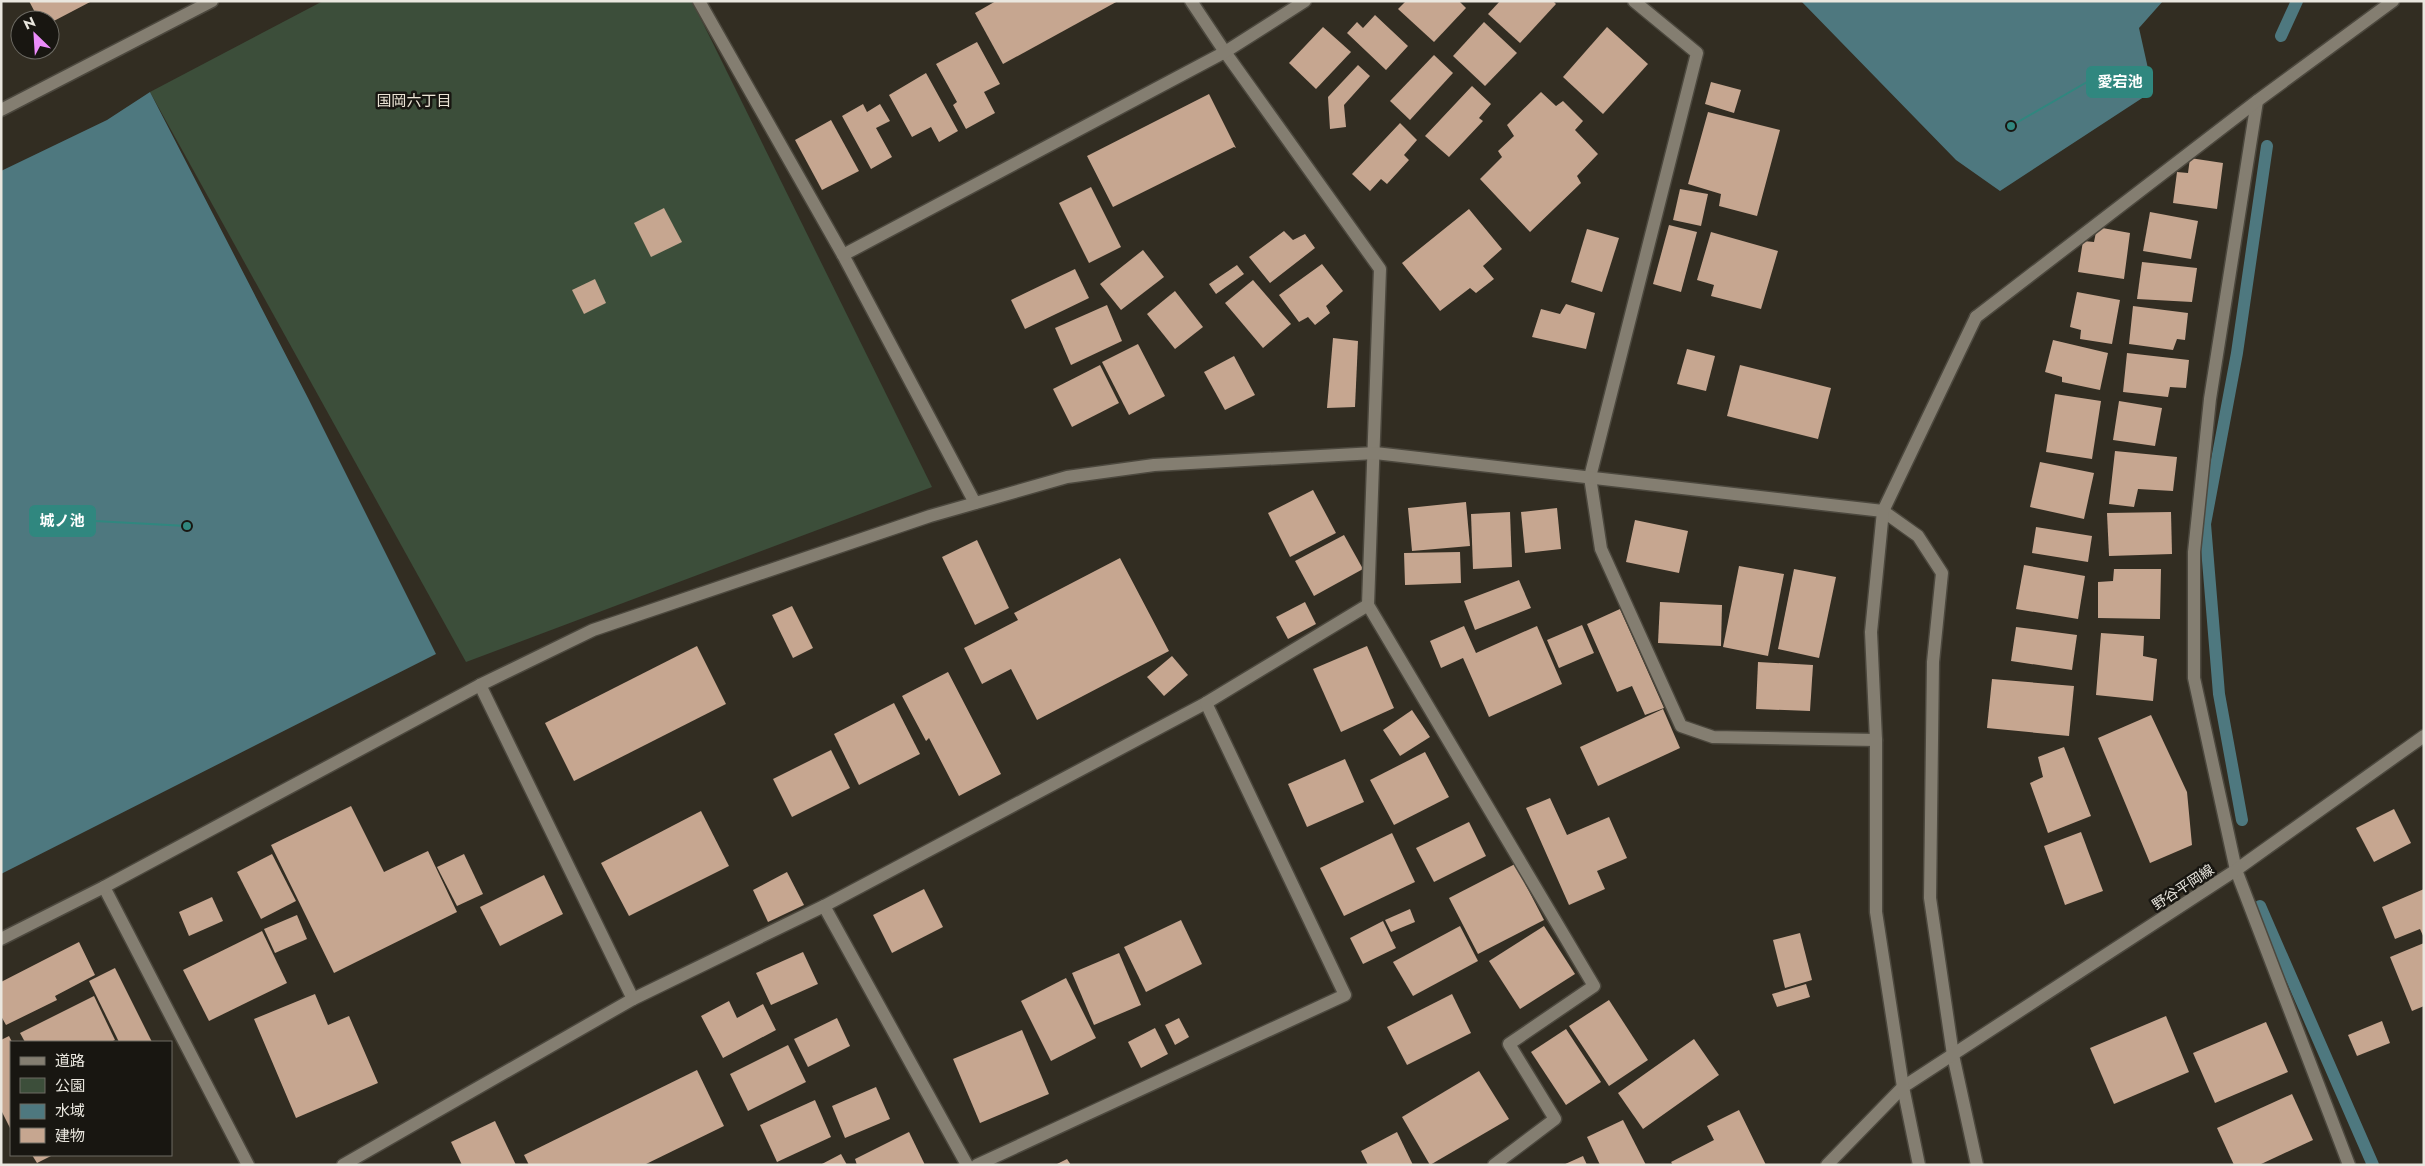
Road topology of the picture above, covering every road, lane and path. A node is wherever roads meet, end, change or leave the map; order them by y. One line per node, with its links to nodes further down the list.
1 (212, 1): 9 (street)
2 (699, 1): 10 (street)
3 (1191, 1): 7 (street)
4 (1305, 1): 7 (street)
5 (1634, 1): 12 (street)
6 (2393, 1): 8 (street)
7 (1225, 52): 10 (street); 11 (street)
8 (2257, 101): 14 (street); 20 (street)
9 (1, 110)
10 (843, 255): 13 (street)
11 (1375, 453): 12 (street); 13 (street); 15 (street)
12 (1590, 477): 14 (street); 19 (street)
13 (975, 503): 16 (street)
14 (1883, 511): 19 (street); 25 (street)
15 (1368, 605): 17 (street); 31 (street)
16 (480, 685): 21 (street); 24 (street)
17 (1206, 703): 22 (street); 30 (street)
18 (2424, 736): 20 (street, 野谷平岡線)
19 (1876, 740): 26 (street)
20 (2236, 870): 25 (street, 野谷平岡線); 35 (street)
21 (104, 887): 23 (street); 27 (street)
22 (824, 906): 24 (street); 29 (street)
23 (1, 939)
24 (633, 999): 28 (street)
25 (1953, 1055): 26 (street, 野谷平岡線); 34 (street)
26 (1903, 1087): 32 (street, 野谷平岡線); 33 (street)
27 (248, 1165)
28 (343, 1165)
29 (967, 1165)
30 (977, 1165)
31 (1494, 1165)
32 (1827, 1165)
33 (1920, 1165)
34 (1977, 1165)
35 (2349, 1165)

